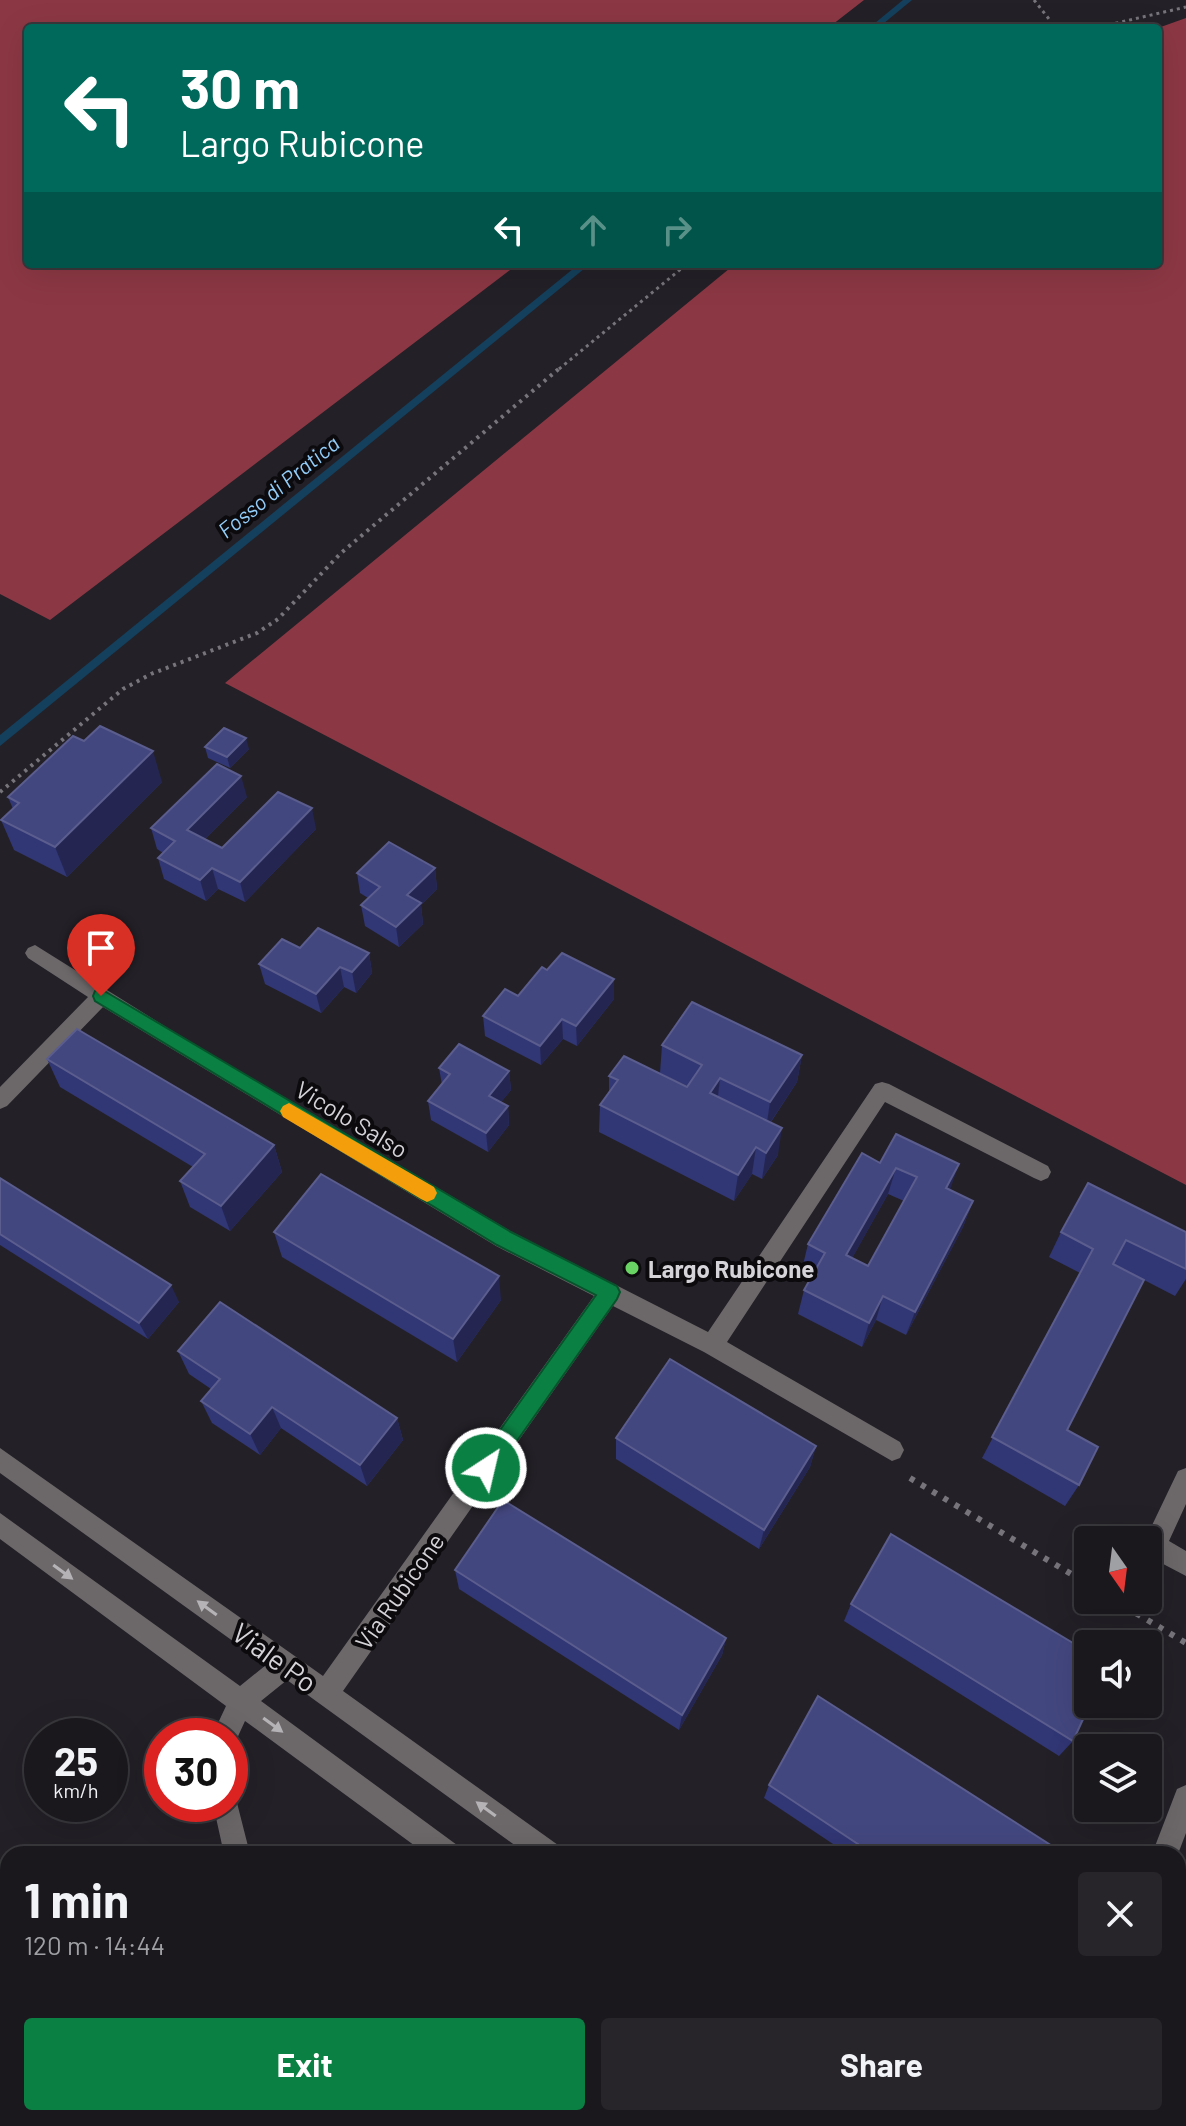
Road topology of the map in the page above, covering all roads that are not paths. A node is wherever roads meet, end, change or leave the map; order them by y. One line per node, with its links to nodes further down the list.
1 (35, 953): 2 (street, Vicolo Salso)
2 (101, 996): 3 (street); 5 (street, Vicolo Salso)
3 (0, 1100)
4 (1041, 1172): 6 (street)
5 (610, 1292): 6 (street); 13 (street, Via Rubicone)
6 (712, 1345): 7 (street)
7 (892, 1450)
8 (0, 1459): 12 (street, Viale Po, one-way to 8)
9 (1186, 1479): 11 (street)
10 (0, 1525): 14 (street, one-way to 14)
11 (1186, 1564)
12 (286, 1665): 13 (street, Viale Po); 14 (street)
13 (326, 1693): 20 (street, Viale Po, one-way to 13)
14 (241, 1702): 15 (street); 19 (street, one-way to 19)
15 (233, 1718)
16 (1186, 1798): 21 (street)
17 (230, 1822): 18 (street)
18 (235, 1846)
19 (437, 1846)
20 (538, 1846)
21 (1168, 1846)

